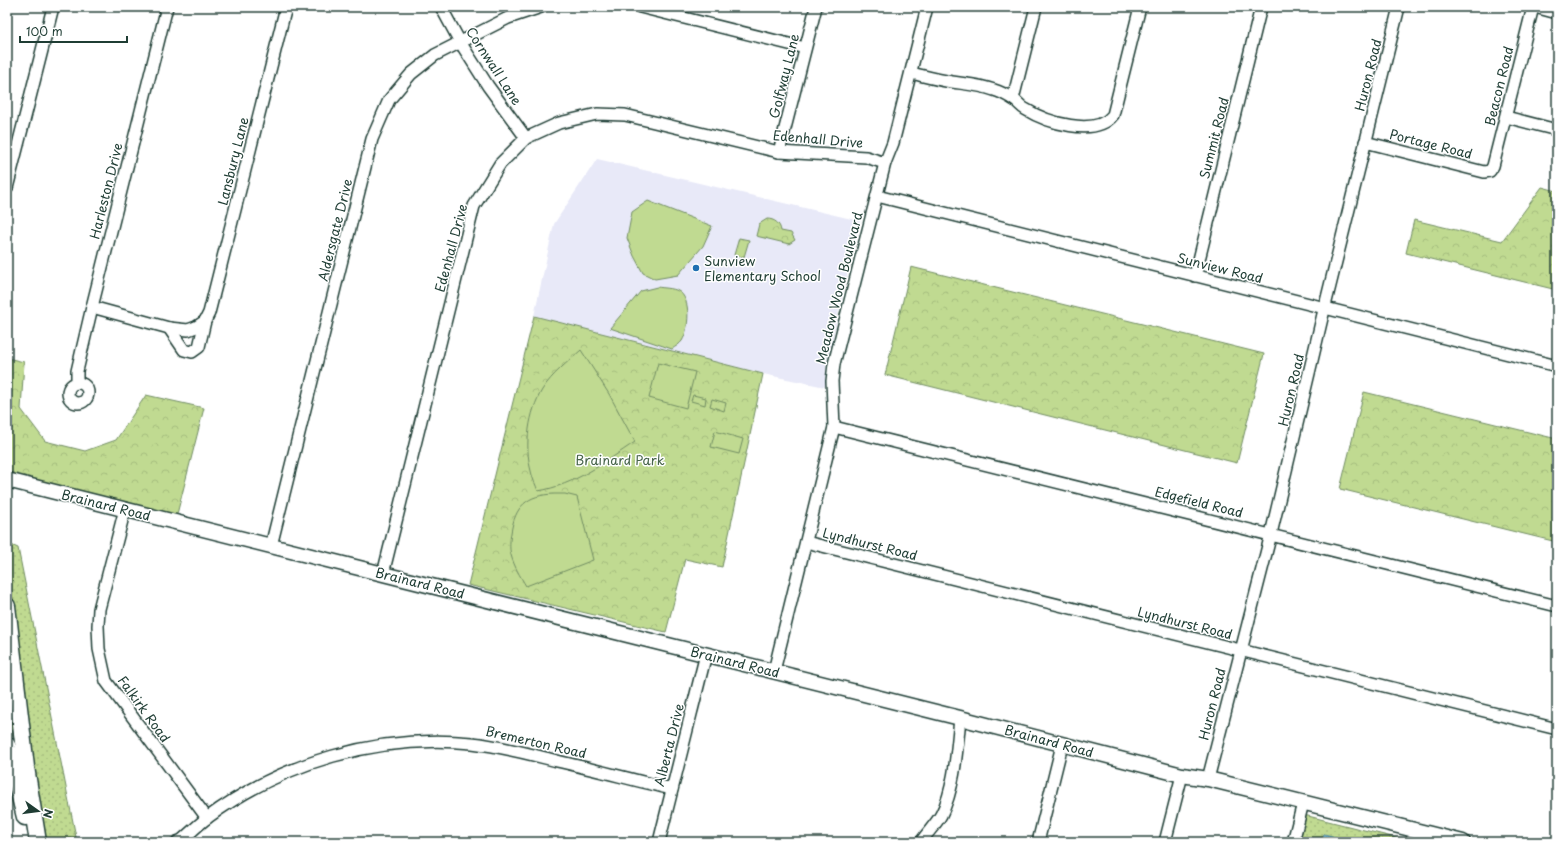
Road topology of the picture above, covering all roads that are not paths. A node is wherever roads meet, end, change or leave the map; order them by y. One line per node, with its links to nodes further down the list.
1 (53, 7): 26 (street)
2 (167, 7): 29 (street, Harleston Drive)
3 (286, 7): 31 (street, Lansbury Lane)
4 (442, 7): 15 (street, Cornwall Lane)
5 (541, 7): 15 (street, Aldersgate Drive)
6 (640, 7): 16 (street)
7 (816, 7): 16 (street, Golfway Lane)
8 (927, 7): 17 (street, Meadow Wood Boulevard)
9 (1036, 7): 18 (street)
10 (1140, 7): 18 (street)
11 (1261, 7): 28 (street, Summit Road)
12 (1399, 7): 22 (street, Huron Road)
13 (1534, 7): 14 (street); 19 (street, Beacon Road)
14 (1557, 13)
15 (460, 42): 21 (street, Cornwall Lane); 40 (street, Aldersgate Drive)
16 (805, 48): 23 (street, Golfway Lane)
17 (911, 73): 18 (street); 24 (street, Meadow Wood Boulevard)
18 (1013, 99)
19 (1506, 117): 20 (street); 25 (street, Beacon Road)
20 (1557, 130)
21 (526, 138): 23 (street, Edenhall Drive); 41 (street, Edenhall Drive)
22 (1365, 142): 25 (street, Portage Road); 30 (street, Huron Road)
23 (779, 152): 24 (street, Edenhall Drive)
24 (885, 163): 27 (street, Meadow Wood Boulevard)
25 (1490, 171)
26 (7, 188)
27 (877, 196): 28 (street, Sunview Road); 35 (street, Meadow Wood Boulevard)
28 (1195, 276): 30 (street, Sunview Road)
29 (92, 307): 32 (street); 34 (street, Harleston Drive)
30 (1325, 308): 33 (street, Sunview Road); 38 (street, Huron Road)
31 (201, 327): 32 (street); 32 (street, Lansbury Lane)
32 (169, 328)
33 (1557, 366)
34 (76, 383)
35 (834, 427): 38 (street, Edgefield Road); 39 (street, Meadow Wood Boulevard)
36 (7, 480): 37 (main road, Brainard Road)
37 (125, 509): 40 (main road, Brainard Road); 55 (street, Falkirk Road)
38 (1271, 534): 43 (street, Edgefield Road); 44 (street, Huron Road)
39 (806, 542): 44 (street, Lyndhurst Road); 46 (street, Meadow Wood Boulevard)
40 (270, 546): 41 (main road, Brainard Road)
41 (383, 574): 45 (main road, Brainard Road)
42 (7, 606): 57 (highway)
43 (1557, 606)
44 (1240, 651): 48 (street, Lyndhurst Road); 52 (street, Huron Road)
45 (706, 654): 46 (main road, Brainard Road); 53 (street, Alberta Drive)
46 (774, 671): 47 (main road, Brainard Road)
47 (960, 718): 49 (main road, Brainard Road); 60 (street)
48 (1557, 730)
49 (1062, 745): 51 (main road, Brainard Road); 61 (street)
50 (7, 746): 56 (highway)
51 (1182, 775): 52 (main road, Brainard Road); 62 (street)
52 (1208, 779): 54 (main road, Brainard Road)
53 (672, 789): 55 (street, Bremerton Road); 59 (street, Alberta Drive)
54 (1303, 803): 63 (street); 64 (main road, Brainard Road)
55 (207, 818): 58 (street, Bremerton Road)
56 (31, 842)
57 (38, 842)
58 (177, 842)
59 (659, 842)
60 (921, 842)
61 (1038, 842)
62 (1165, 842)
63 (1293, 842)
64 (1463, 842)

